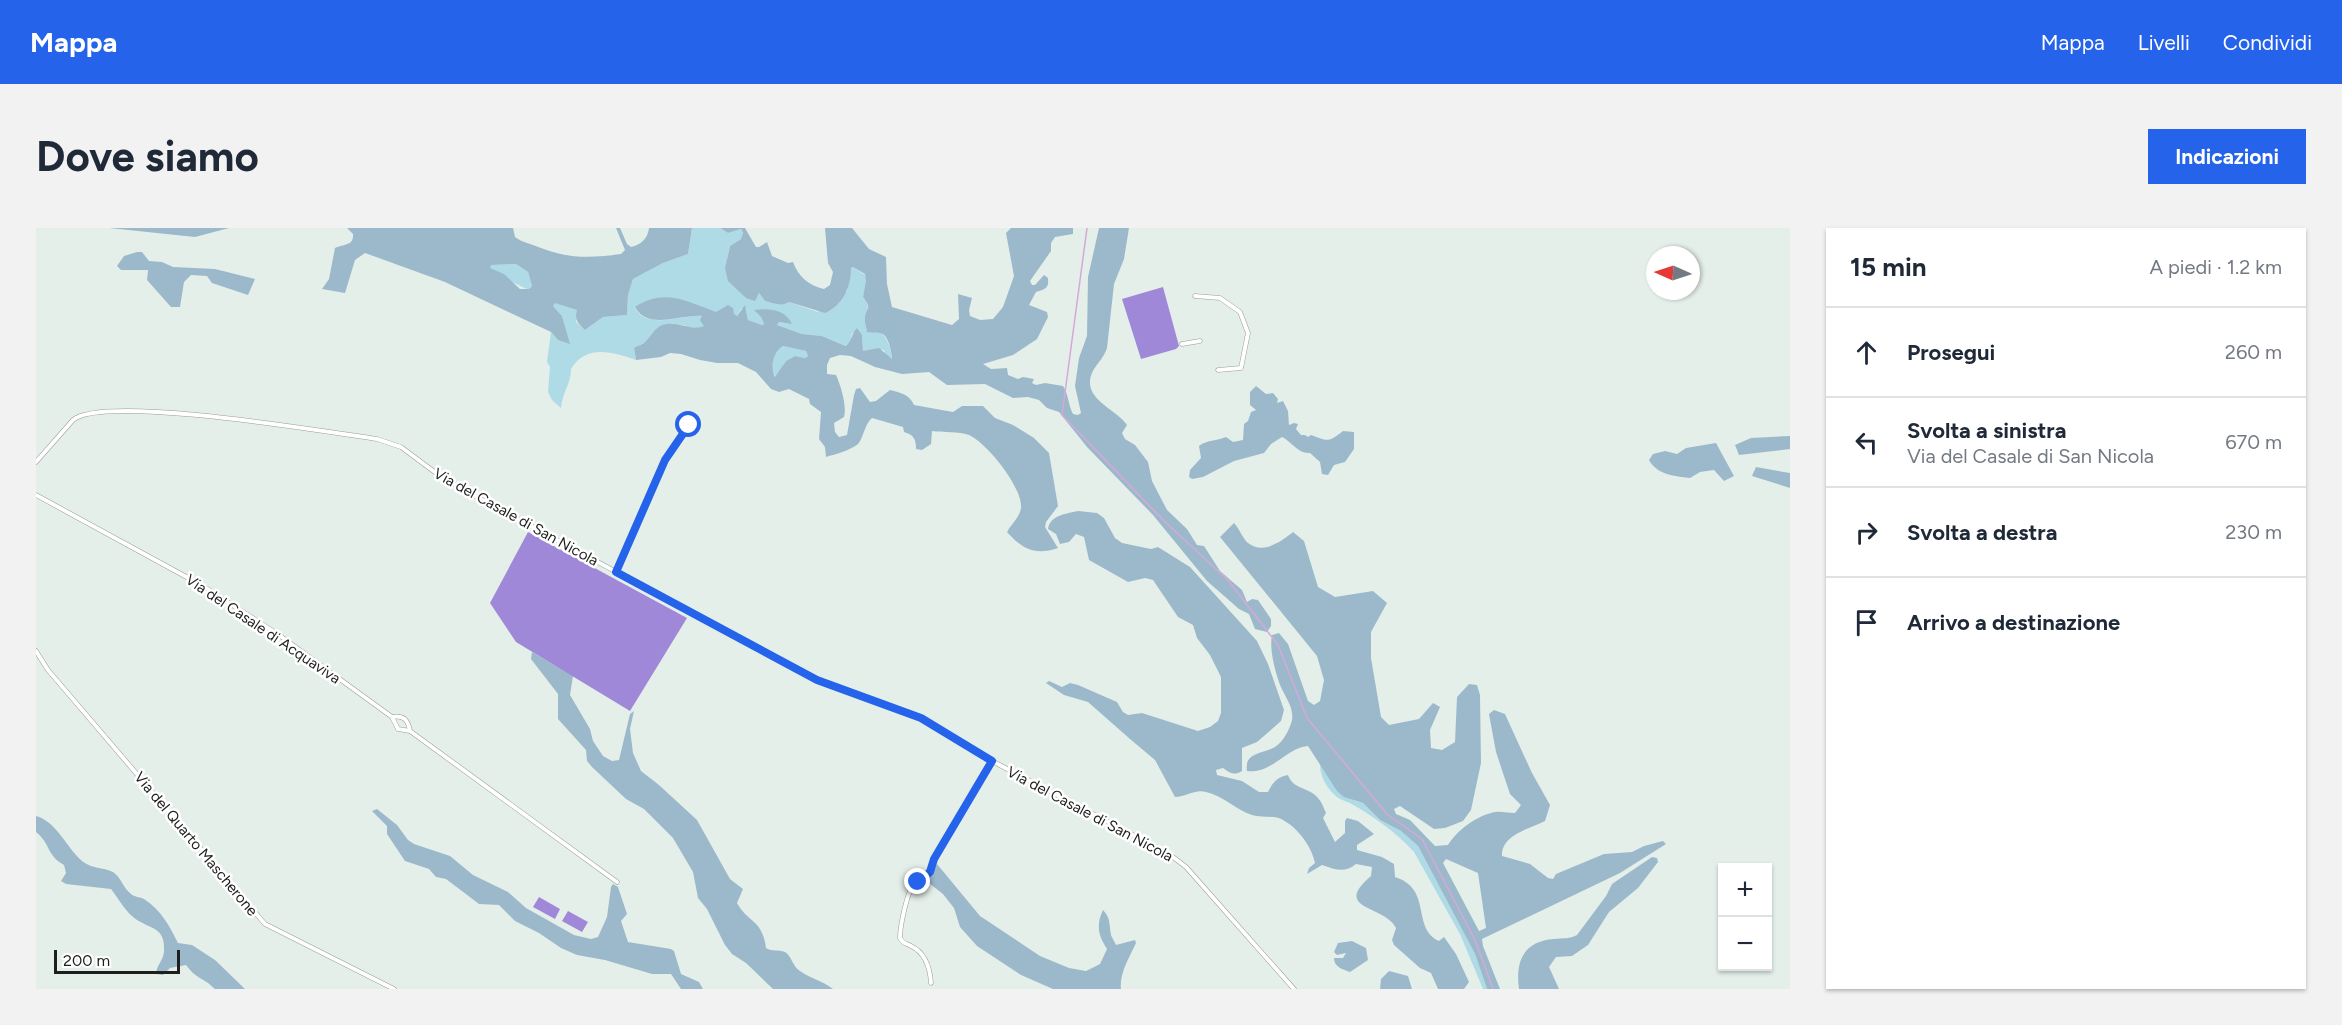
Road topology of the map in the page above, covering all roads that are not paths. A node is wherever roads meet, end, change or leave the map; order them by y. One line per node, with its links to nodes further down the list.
1 (1195, 296): 4 (street)
2 (1200, 341): 3 (street)
3 (1182, 344)
4 (1218, 370)
5 (689, 425): 8 (street)
6 (36, 462): 8 (street, Via del Casale di San Nicola)
7 (36, 495): 10 (street, Via del Casale di Acquaviva)
8 (616, 572): 12 (street, Via del Casale di San Nicola)
9 (36, 651): 15 (street, Via del Quarto Mascherone)
10 (392, 717): 11 (street, Via del Casale di Acquaviva); 11 (street, Via del Casale di Acquaviva)
11 (410, 731): 13 (street, Via del Casale di Acquaviva)
12 (992, 761): 14 (street); 16 (street, Via del Casale di San Nicola)
13 (617, 882)
14 (931, 982)
15 (394, 989)
16 (1294, 989)

